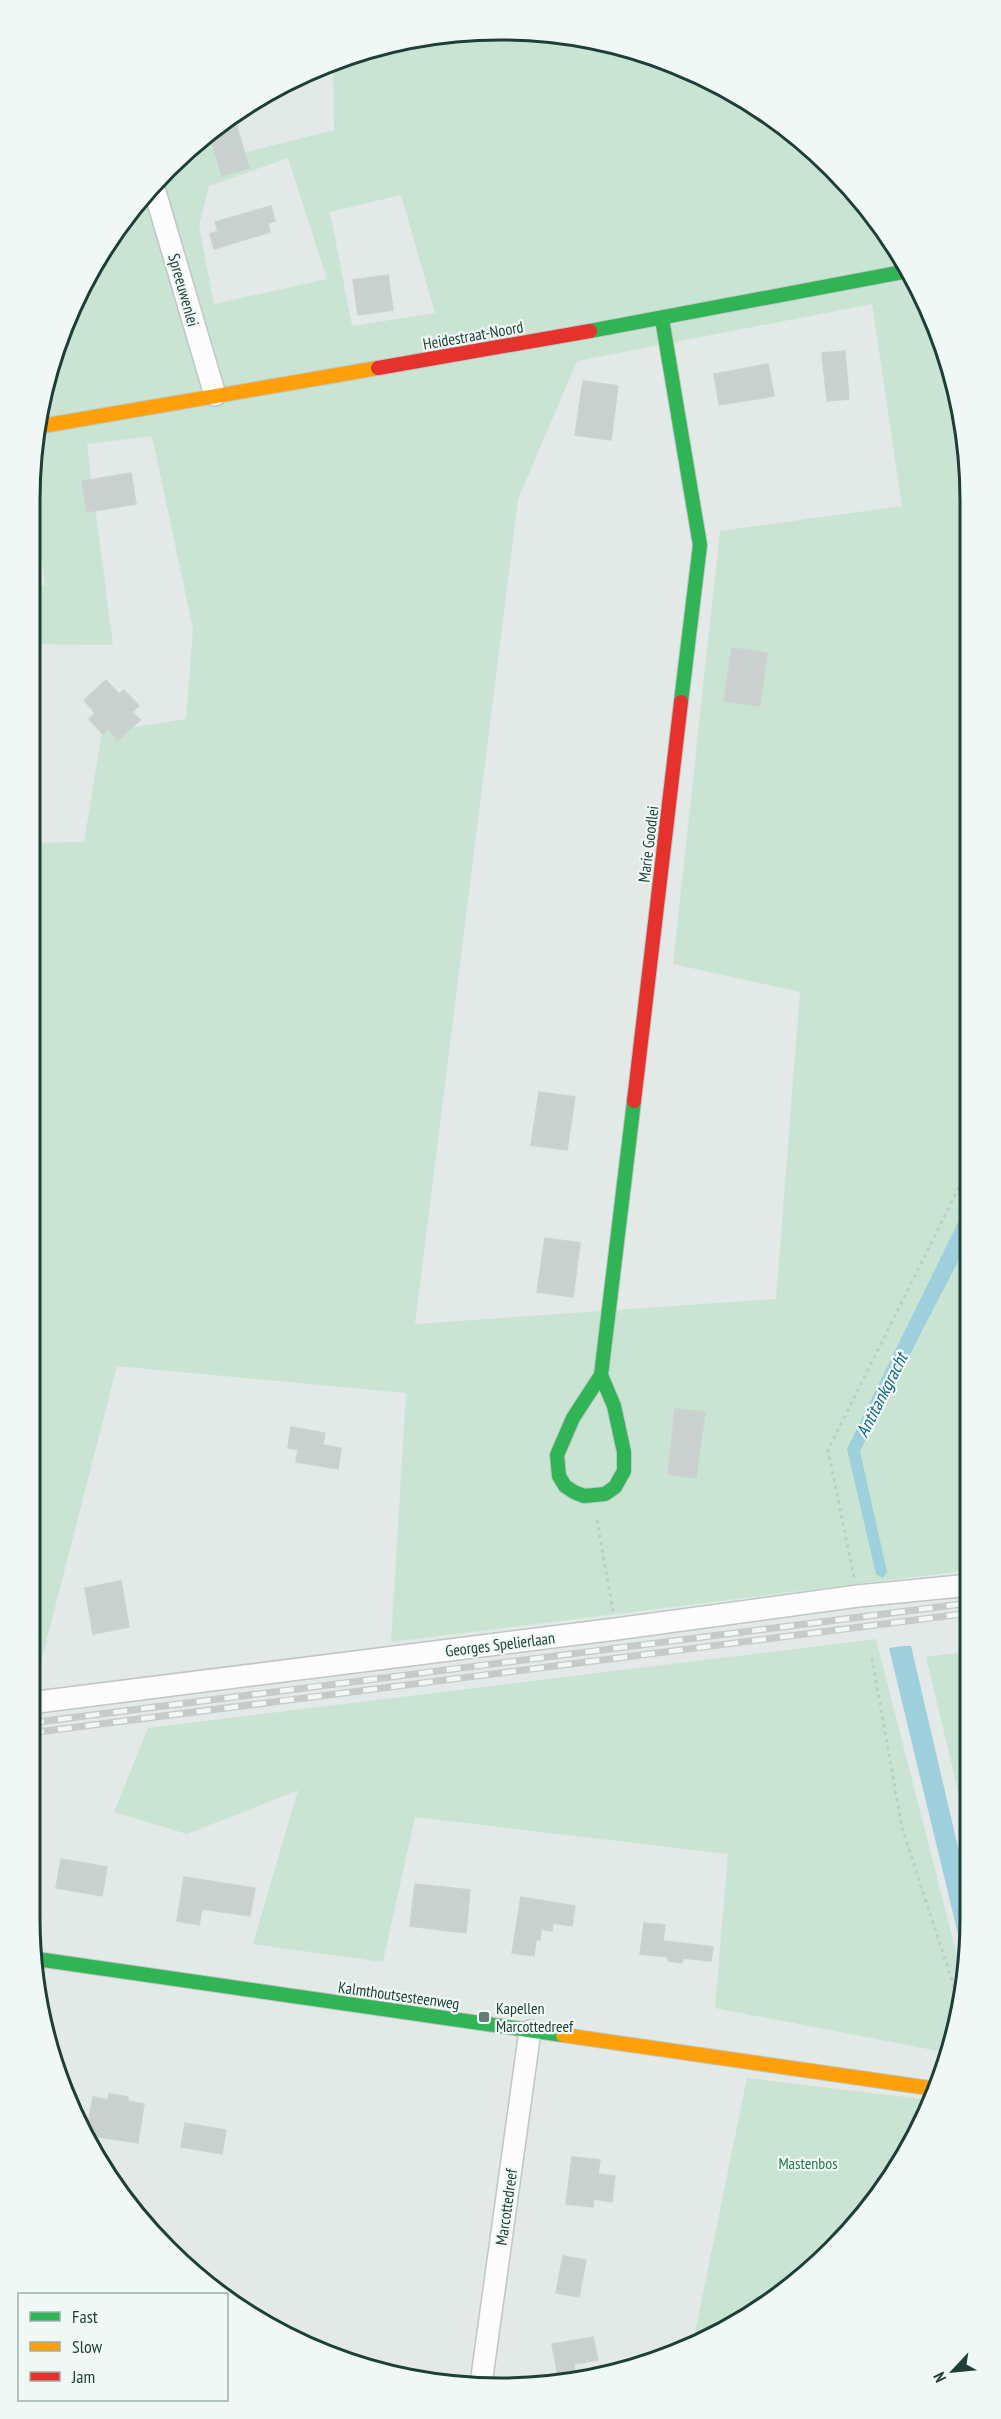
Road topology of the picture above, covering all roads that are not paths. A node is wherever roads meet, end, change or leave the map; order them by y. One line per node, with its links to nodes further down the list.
1 (156, 196): 4 (street, Spreeuwenlei)
2 (900, 273): 3 (street, Heidestraat-Noord)
3 (662, 319): 4 (street, Heidestraat-Noord); 6 (street, Marie Goodlei)
4 (215, 395): 5 (street, Heidestraat-Noord)
5 (47, 425)
6 (601, 1375): 6 (street, Marie Goodlei)
7 (960, 1586): 8 (street, Georges Spelierlaan)
8 (41, 1702)
9 (42, 1960): 10 (street, Kalmthoutsesteenweg)
10 (530, 2031): 11 (street, Kalmthoutsesteenweg); 12 (street, Marcottedreef)
11 (928, 2088)
12 (483, 2378)

